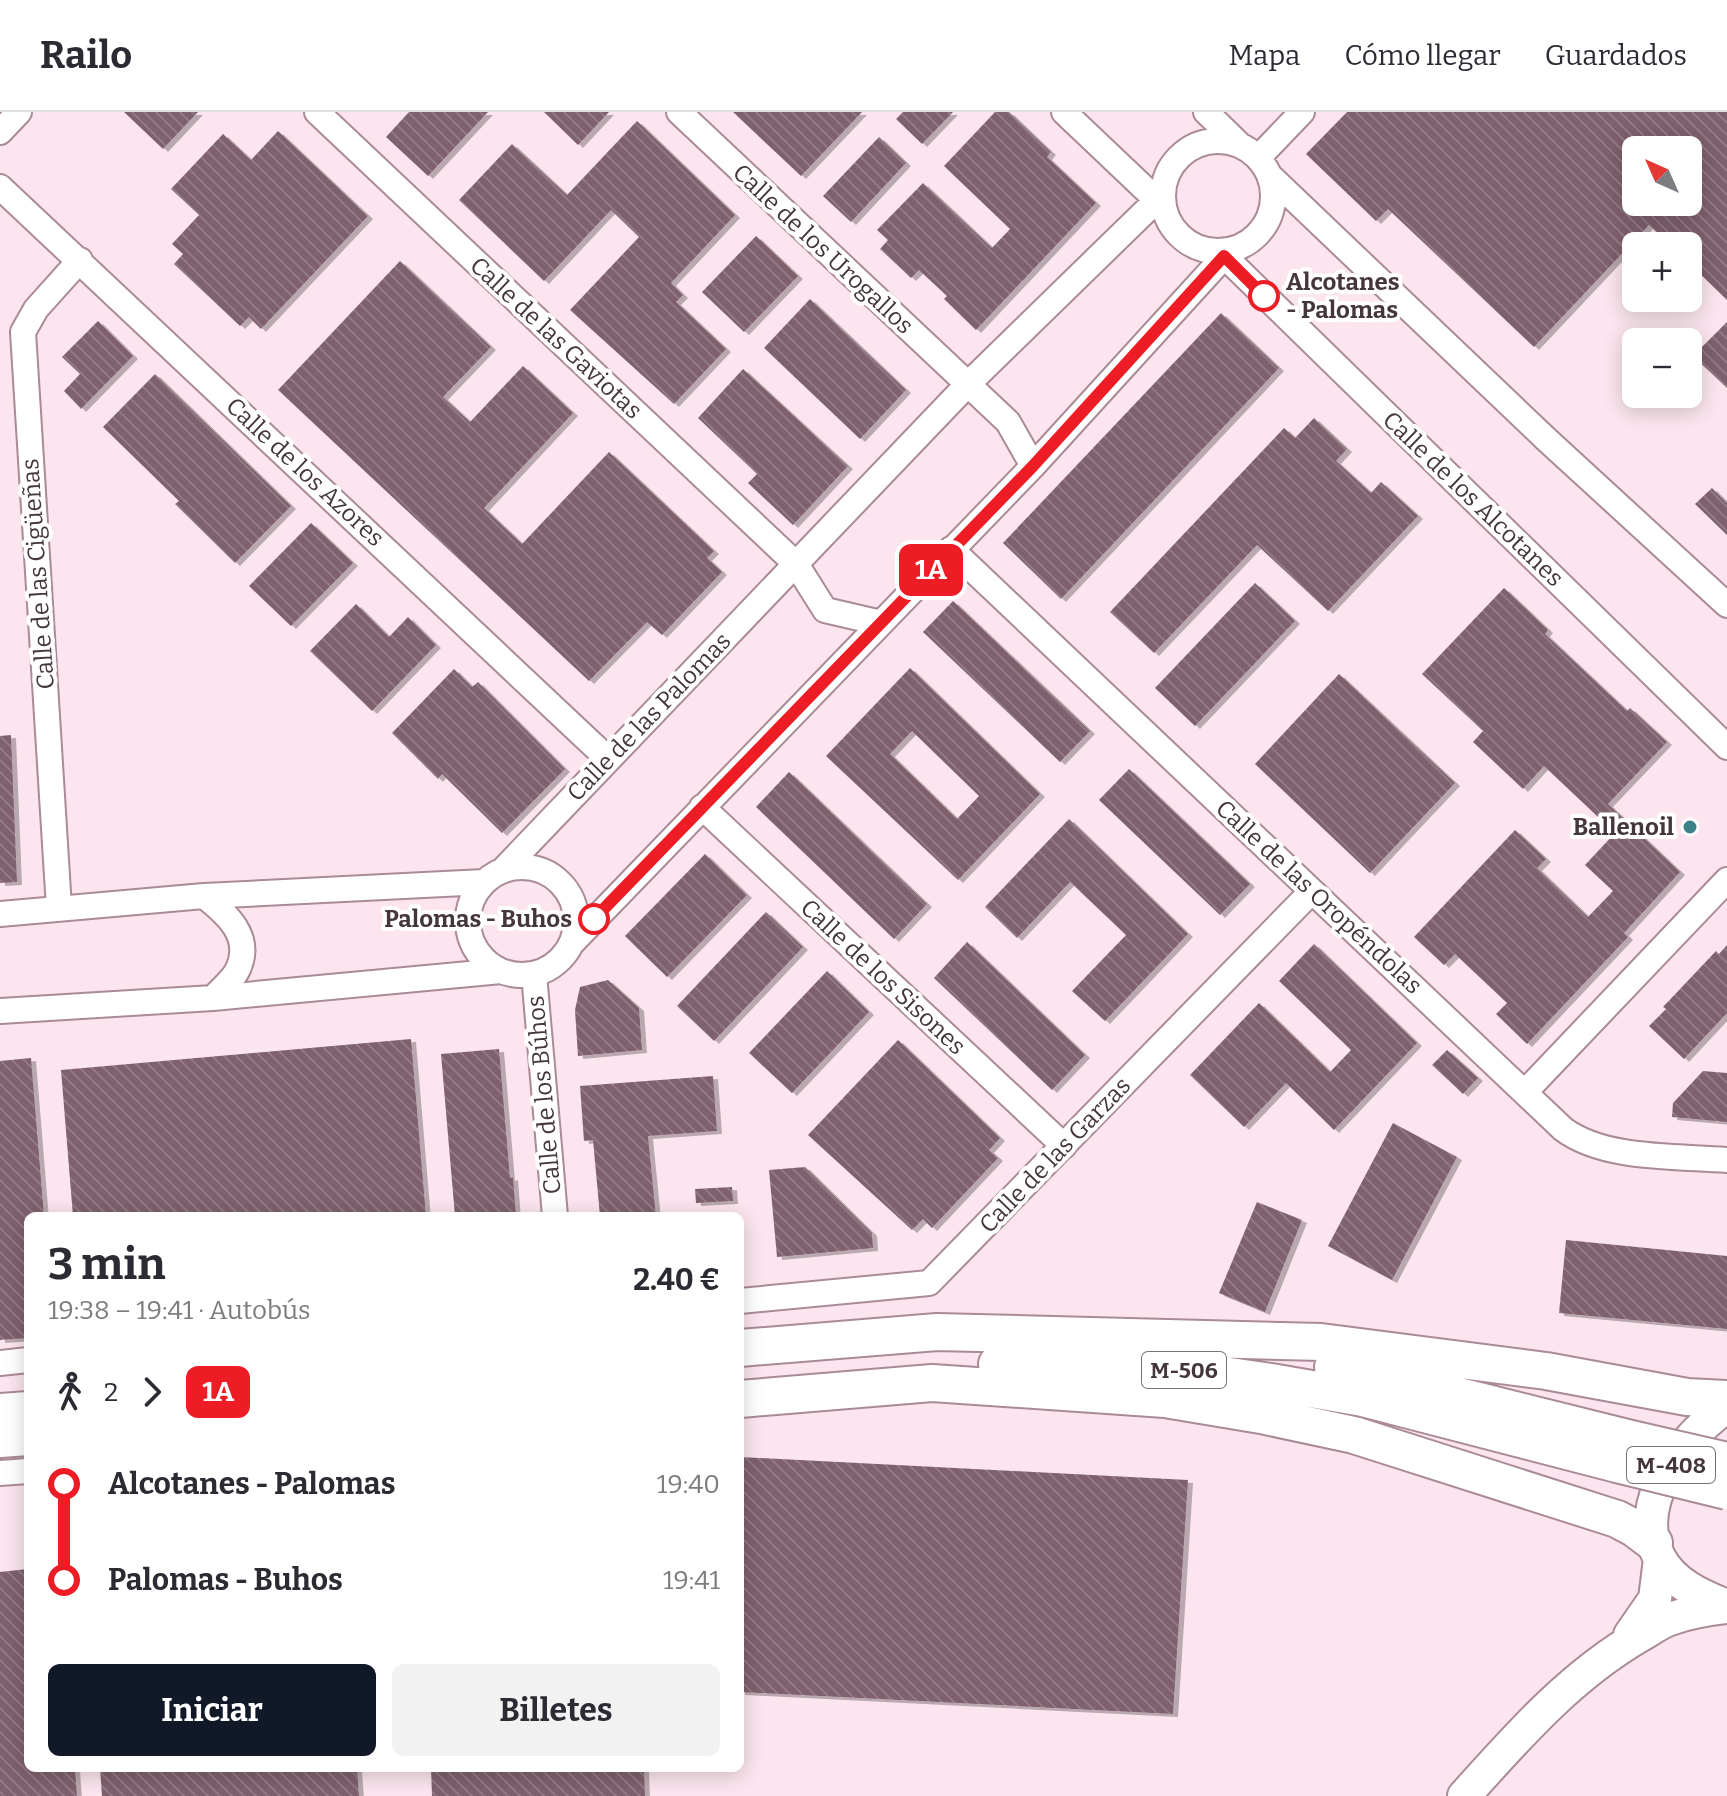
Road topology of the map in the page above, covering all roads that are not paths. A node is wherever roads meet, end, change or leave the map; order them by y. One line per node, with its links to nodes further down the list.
1 (19, 112): 7 (street)
2 (317, 112): 16 (street, Calle de las Gaviotas)
3 (679, 112): 13 (street, Calle de los Urogallos)
4 (1064, 112): 10 (street)
5 (1206, 112): 8 (street)
6 (1302, 112): 8 (street)
7 (0, 132)
8 (1256, 160): 10 (street); 11 (street); 17 (street)
9 (0, 187): 12 (street, Calle de los Azores)
10 (1161, 200): 11 (street); 13 (street, Calle de las Palomas)
11 (1224, 252): 14 (street); 19 (street, Calle de los Alcotanes)
12 (80, 260): 20 (street, Calle de los Azores); 26 (street, Calle de las Cigüeñas)
13 (967, 385): 14 (street); 16 (street, Calle de las Palomas)
14 (1033, 466): 15 (street)
15 (951, 549): 18 (street); 24 (street, Calle de las Oropéndolas)
16 (796, 564): 18 (street); 20 (street, Calle de las Palomas)
17 (1727, 605)
18 (881, 623): 21 (street)
19 (1727, 747)
20 (608, 759): 22 (street, Calle de las Palomas)
21 (702, 807): 28 (street); 34 (street, Calle de los Sisones)
22 (493, 876): 25 (street); 28 (street); 29 (street)
23 (1727, 880): 33 (street)
24 (1312, 891): 33 (street, Calle de las Oropéndolas); 34 (street, Calle de las Garzas)
25 (204, 896): 26 (street); 31 (street)
26 (59, 908): 27 (street)
27 (0, 914)
28 (573, 942): 30 (street)
29 (501, 971): 30 (street); 31 (street)
30 (534, 974): 36 (street, Calle de los Búhos)
31 (213, 998): 32 (street)
32 (0, 1011)
33 (1525, 1092): 35 (street, Calle de las Oropéndolas)
34 (1064, 1146): 37 (street, Calle de las Garzas)
35 (1727, 1160)
36 (555, 1212)
37 (744, 1301)
38 (1138, 1338): 39 (highway, M-506); 46 (highway); 54 (highway, M-506)
39 (744, 1348)
40 (24, 1360): 41 (street)
41 (0, 1363)
42 (744, 1377): 54 (highway, M-506)
43 (24, 1385): 44 (highway)
44 (0, 1387)
45 (744, 1399): 59 (highway)
46 (1727, 1399)
47 (1727, 1406): 59 (main road, M-408)
48 (24, 1410): 49 (highway)
49 (0, 1412)
50 (24, 1437): 51 (highway)
51 (0, 1439)
52 (0, 1449): 53 (highway)
53 (24, 1449)
54 (1622, 1451): 55 (highway, M-506, bridge); 58 (highway, M-506, bridge)
55 (1727, 1461)
56 (24, 1471): 57 (street)
57 (0, 1473)
58 (1727, 1491)
59 (1657, 1551): 60 (main road, M-408); 61 (main road, M-408)
60 (1727, 1606): 61 (main road, M-408)
61 (1620, 1647): 62 (main road, M-408)
62 (1464, 1796)

